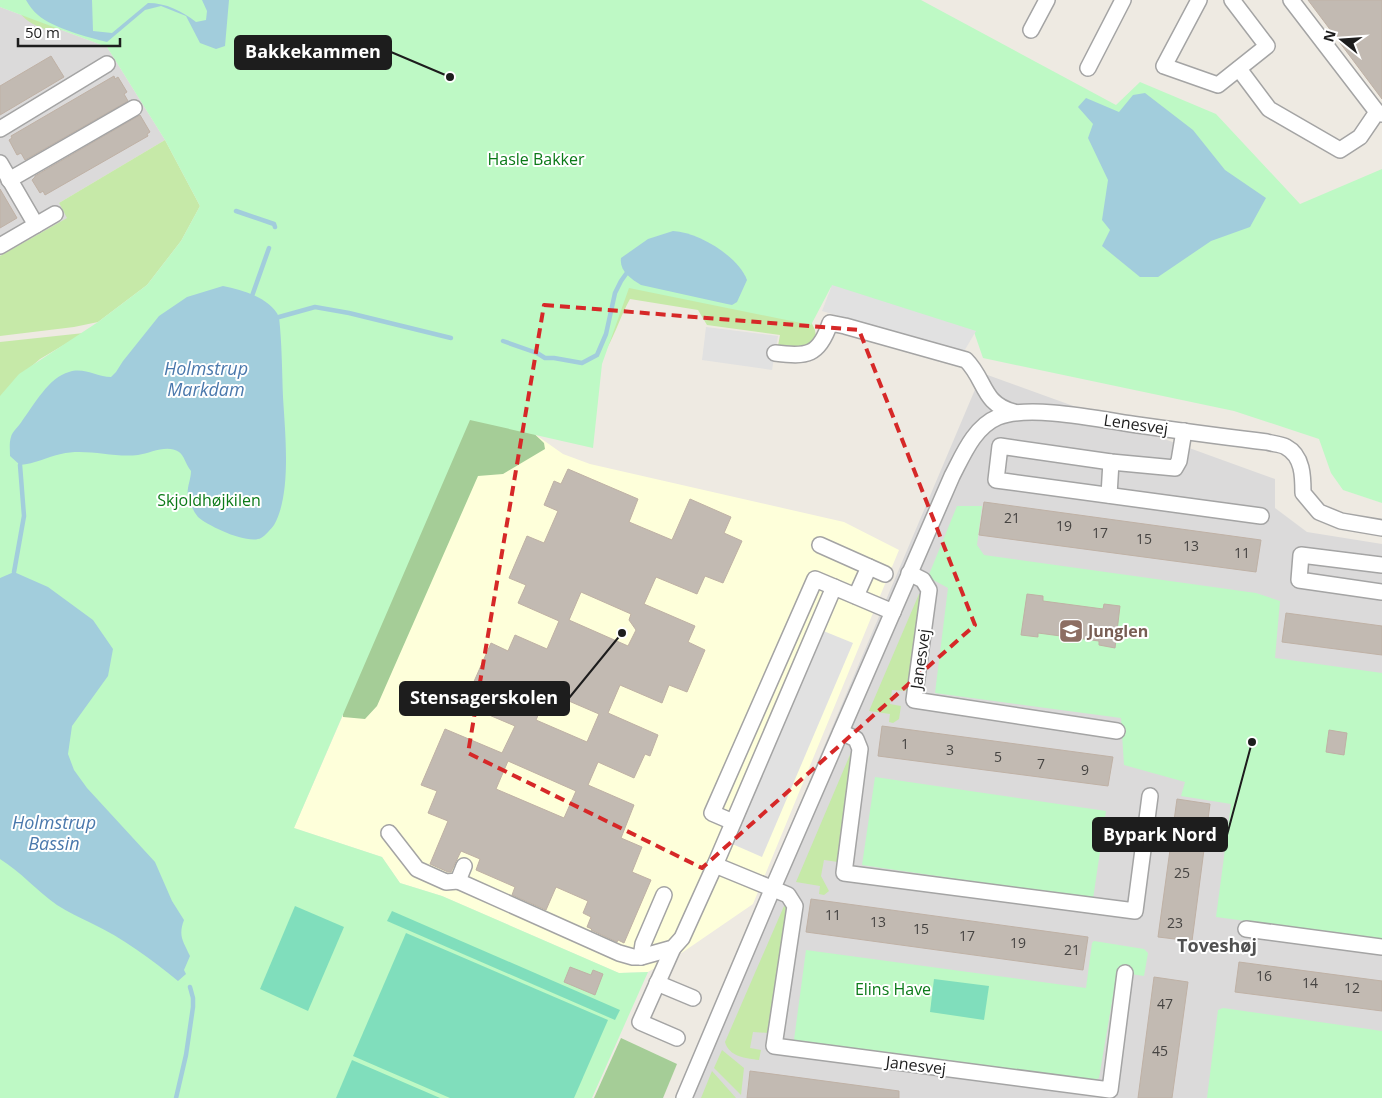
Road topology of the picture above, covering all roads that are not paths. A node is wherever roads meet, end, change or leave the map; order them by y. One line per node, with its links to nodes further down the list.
1 (1047, 0): 6 (street)
2 (1123, 0): 8 (street)
3 (1199, 0): 9 (street)
4 (1232, 0): 9 (street)
5 (1290, 0): 11 (street)
6 (1031, 30)
7 (107, 64): 12 (street)
8 (1088, 68)
9 (1239, 69): 11 (street)
10 (134, 108): 14 (street)
11 (1379, 113)
12 (0, 129)
13 (0, 163): 14 (street)
14 (9, 180): 16 (street)
15 (55, 214): 16 (street)
16 (36, 225): 17 (street)
17 (0, 246)
18 (775, 353): 19 (street)
19 (1014, 412): 20 (street, Lenesvej); 28 (street, Lenesvej)
20 (1184, 431): 21 (street); 24 (street, Lenesvej)
21 (1112, 462): 22 (street); 22 (street)
22 (1109, 495): 23 (street)
23 (1261, 516)
24 (1382, 528)
25 (820, 546): 27 (street)
26 (1382, 565): 31 (street)
27 (869, 566): 29 (street); 32 (street)
28 (909, 573): 33 (street); 34 (street, Janesvej)
29 (885, 574)
30 (834, 587): 32 (street); 37 (street); 37 (street)
31 (1382, 592)
32 (856, 596): 33 (street)
33 (893, 612): 35 (street)
34 (1117, 731)
35 (841, 732): 36 (street); 42 (street)
36 (1150, 796)
37 (734, 822): 39 (street)
38 (389, 833): 41 (street)
39 (715, 865): 42 (street); 46 (street)
40 (464, 866): 41 (street)
41 (458, 881): 47 (street)
42 (772, 890): 48 (street, Janesvej); 52 (street)
43 (664, 895): 47 (street)
44 (1246, 929): 45 (street)
45 (1382, 947)
46 (673, 948): 47 (street); 49 (street)
47 (641, 958)
48 (1125, 973)
49 (657, 983): 50 (street); 51 (street)
50 (693, 998)
51 (676, 1038)
52 (684, 1098)

